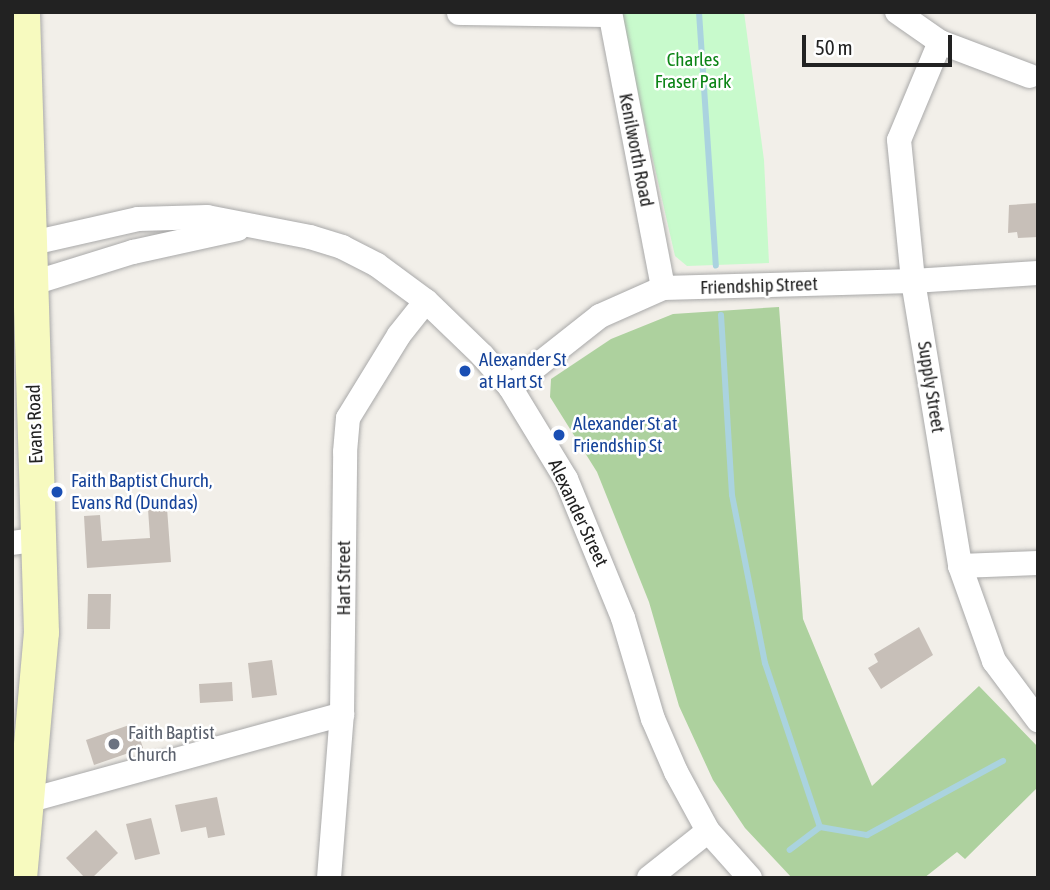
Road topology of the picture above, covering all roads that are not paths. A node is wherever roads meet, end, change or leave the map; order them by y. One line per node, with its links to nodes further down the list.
1 (22, 12): 8 (street, Evans Road)
2 (897, 12): 5 (street)
3 (459, 13): 4 (street)
4 (610, 14): 12 (street, Kenilworth Road)
5 (940, 42): 6 (street); 10 (street, Supply Street)
6 (1030, 76)
7 (259, 226): 8 (street, Alexander Street); 11 (street, Alexander Street); 13 (street, Alexander Street)
8 (28, 244): 11 (street, Evans Road)
9 (1038, 273): 10 (street, Friendship Street)
10 (913, 281): 12 (street, Friendship Street); 17 (street, Supply Street)
11 (30, 284): 15 (street, Evans Road)
12 (663, 288): 14 (street, Friendship Street)
13 (426, 301): 14 (street, Alexander Street); 18 (street, Hart Street)
14 (510, 387): 21 (street, Alexander Street)
15 (26, 541): 20 (street, Evans Road)
16 (1038, 563): 17 (street)
17 (960, 566): 19 (street, Supply Street)
18 (342, 714): 20 (street); 23 (street, Hart Street)
19 (1038, 720)
20 (27, 801): 22 (street, Evans Road)
21 (708, 831): 24 (street); 25 (street, Alexander Street)
22 (19, 878)
23 (329, 878)
24 (649, 878)
25 (750, 878)

